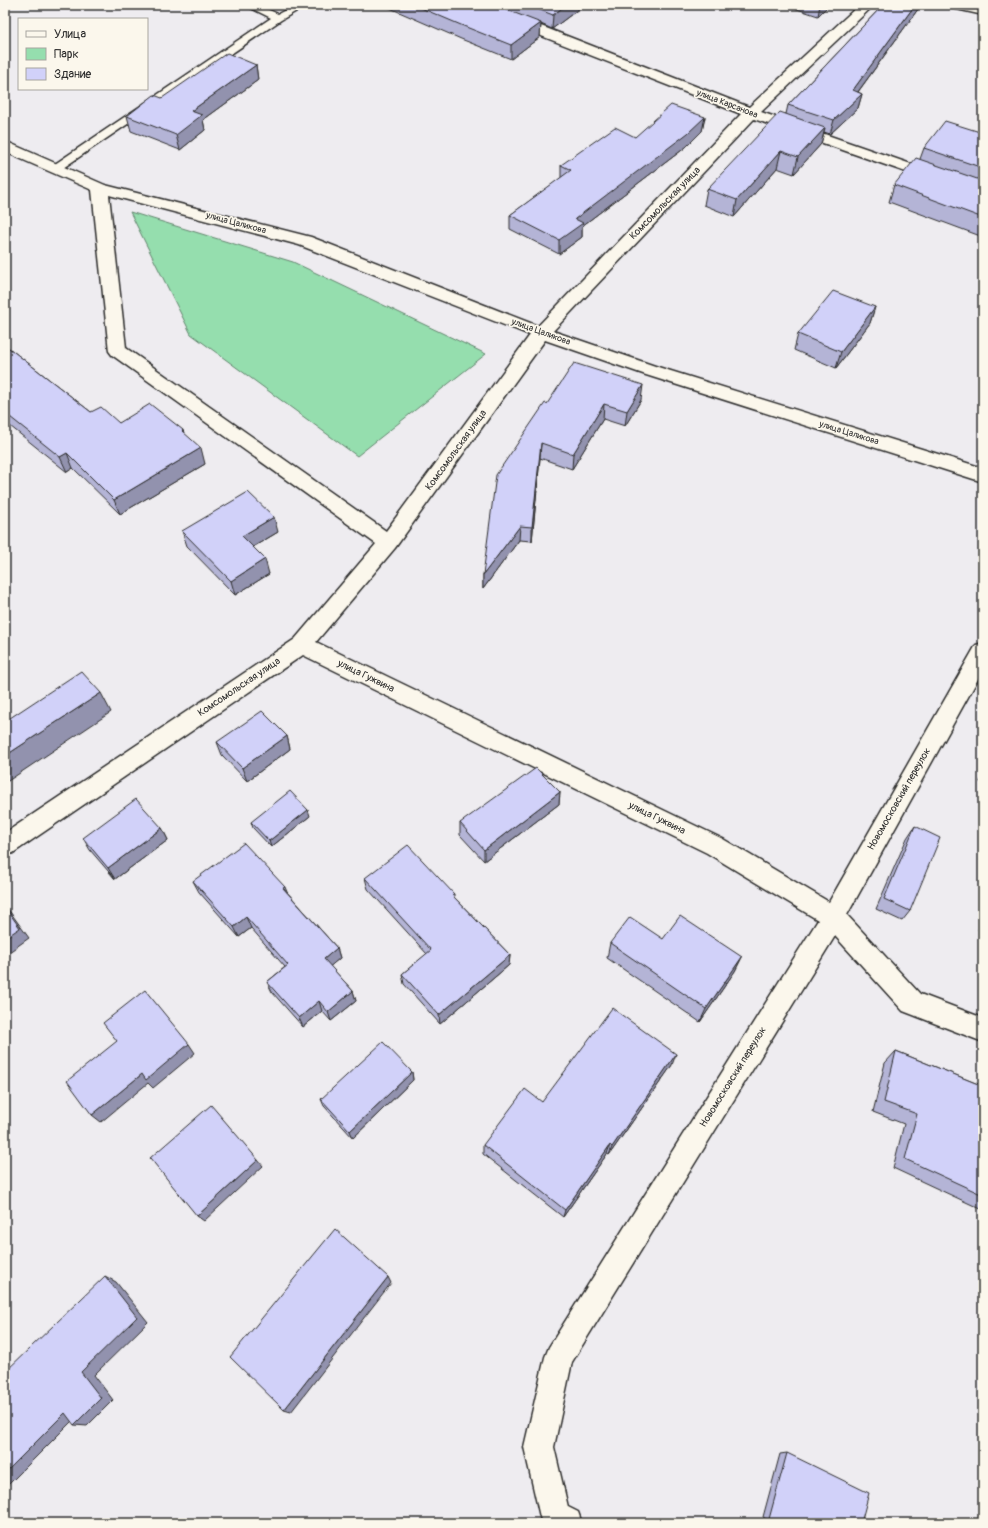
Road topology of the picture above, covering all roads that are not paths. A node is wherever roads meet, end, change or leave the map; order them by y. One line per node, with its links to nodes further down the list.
1 (250, 5): 7 (lane)
2 (302, 5): 7 (lane)
3 (475, 5): 8 (street, улица Карсанова)
4 (867, 5): 8 (street, Комсомольская улица)
5 (957, 5): 6 (street)
6 (983, 11)
7 (278, 18): 10 (lane)
8 (751, 113): 12 (street, улица Карсанова); 13 (street, Комсомольская улица)
9 (5, 146): 10 (street, улица Цаликова)
10 (56, 168): 11 (street, улица Цаликова)
11 (100, 188): 13 (street, улица Цаликова); 15 (street)
12 (983, 194)
13 (541, 333): 14 (street, улица Цаликова); 15 (street, Комсомольская улица)
14 (983, 475)
15 (388, 543): 16 (street, Комсомольская улица)
16 (302, 645): 18 (street, Комсомольская улица); 19 (street, улица Гужвина)
17 (983, 651): 19 (street, Новомосковский переулок)
18 (5, 846)
19 (832, 917): 20 (street, улица Гужвина); 21 (street, Новомосковский переулок)
20 (983, 1030)
21 (561, 1520)

